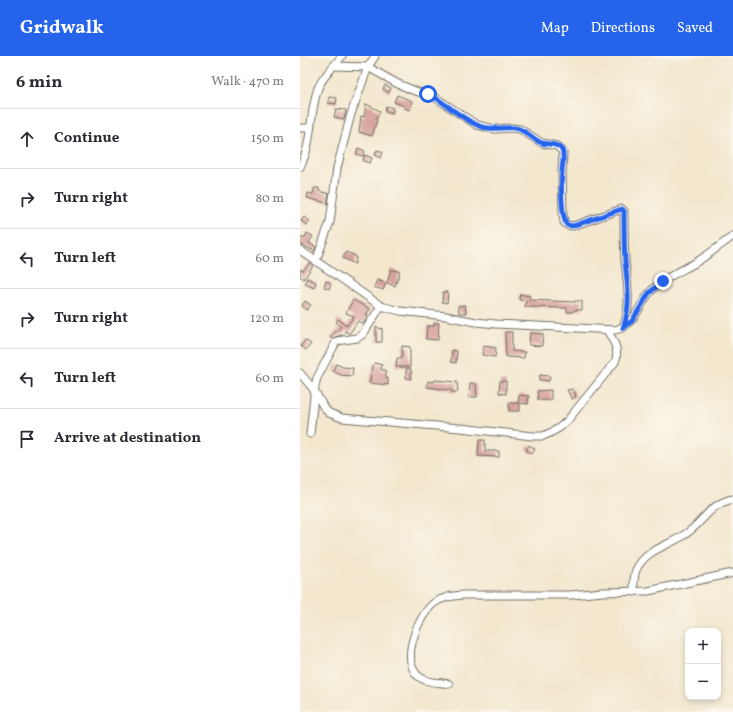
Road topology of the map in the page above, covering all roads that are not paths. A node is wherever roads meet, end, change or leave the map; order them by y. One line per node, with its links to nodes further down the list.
1 (342, 56): 3 (street)
2 (375, 56): 4 (street)
3 (334, 66): 4 (street); 6 (street)
4 (368, 67): 10 (street); 12 (street)
5 (300, 128): 6 (street)
6 (310, 128): 7 (street)
7 (300, 167)
8 (733, 236): 12 (street)
9 (300, 250): 10 (street)
10 (316, 261): 11 (street)
11 (381, 306): 13 (street); 15 (street)
12 (623, 328): 13 (street)
13 (607, 330): 15 (street)
14 (300, 373): 15 (street)
15 (314, 390): 16 (street)
16 (310, 434)
17 (733, 499): 19 (street)
18 (733, 573): 19 (street)
19 (634, 592): 20 (street)
20 (450, 684)

